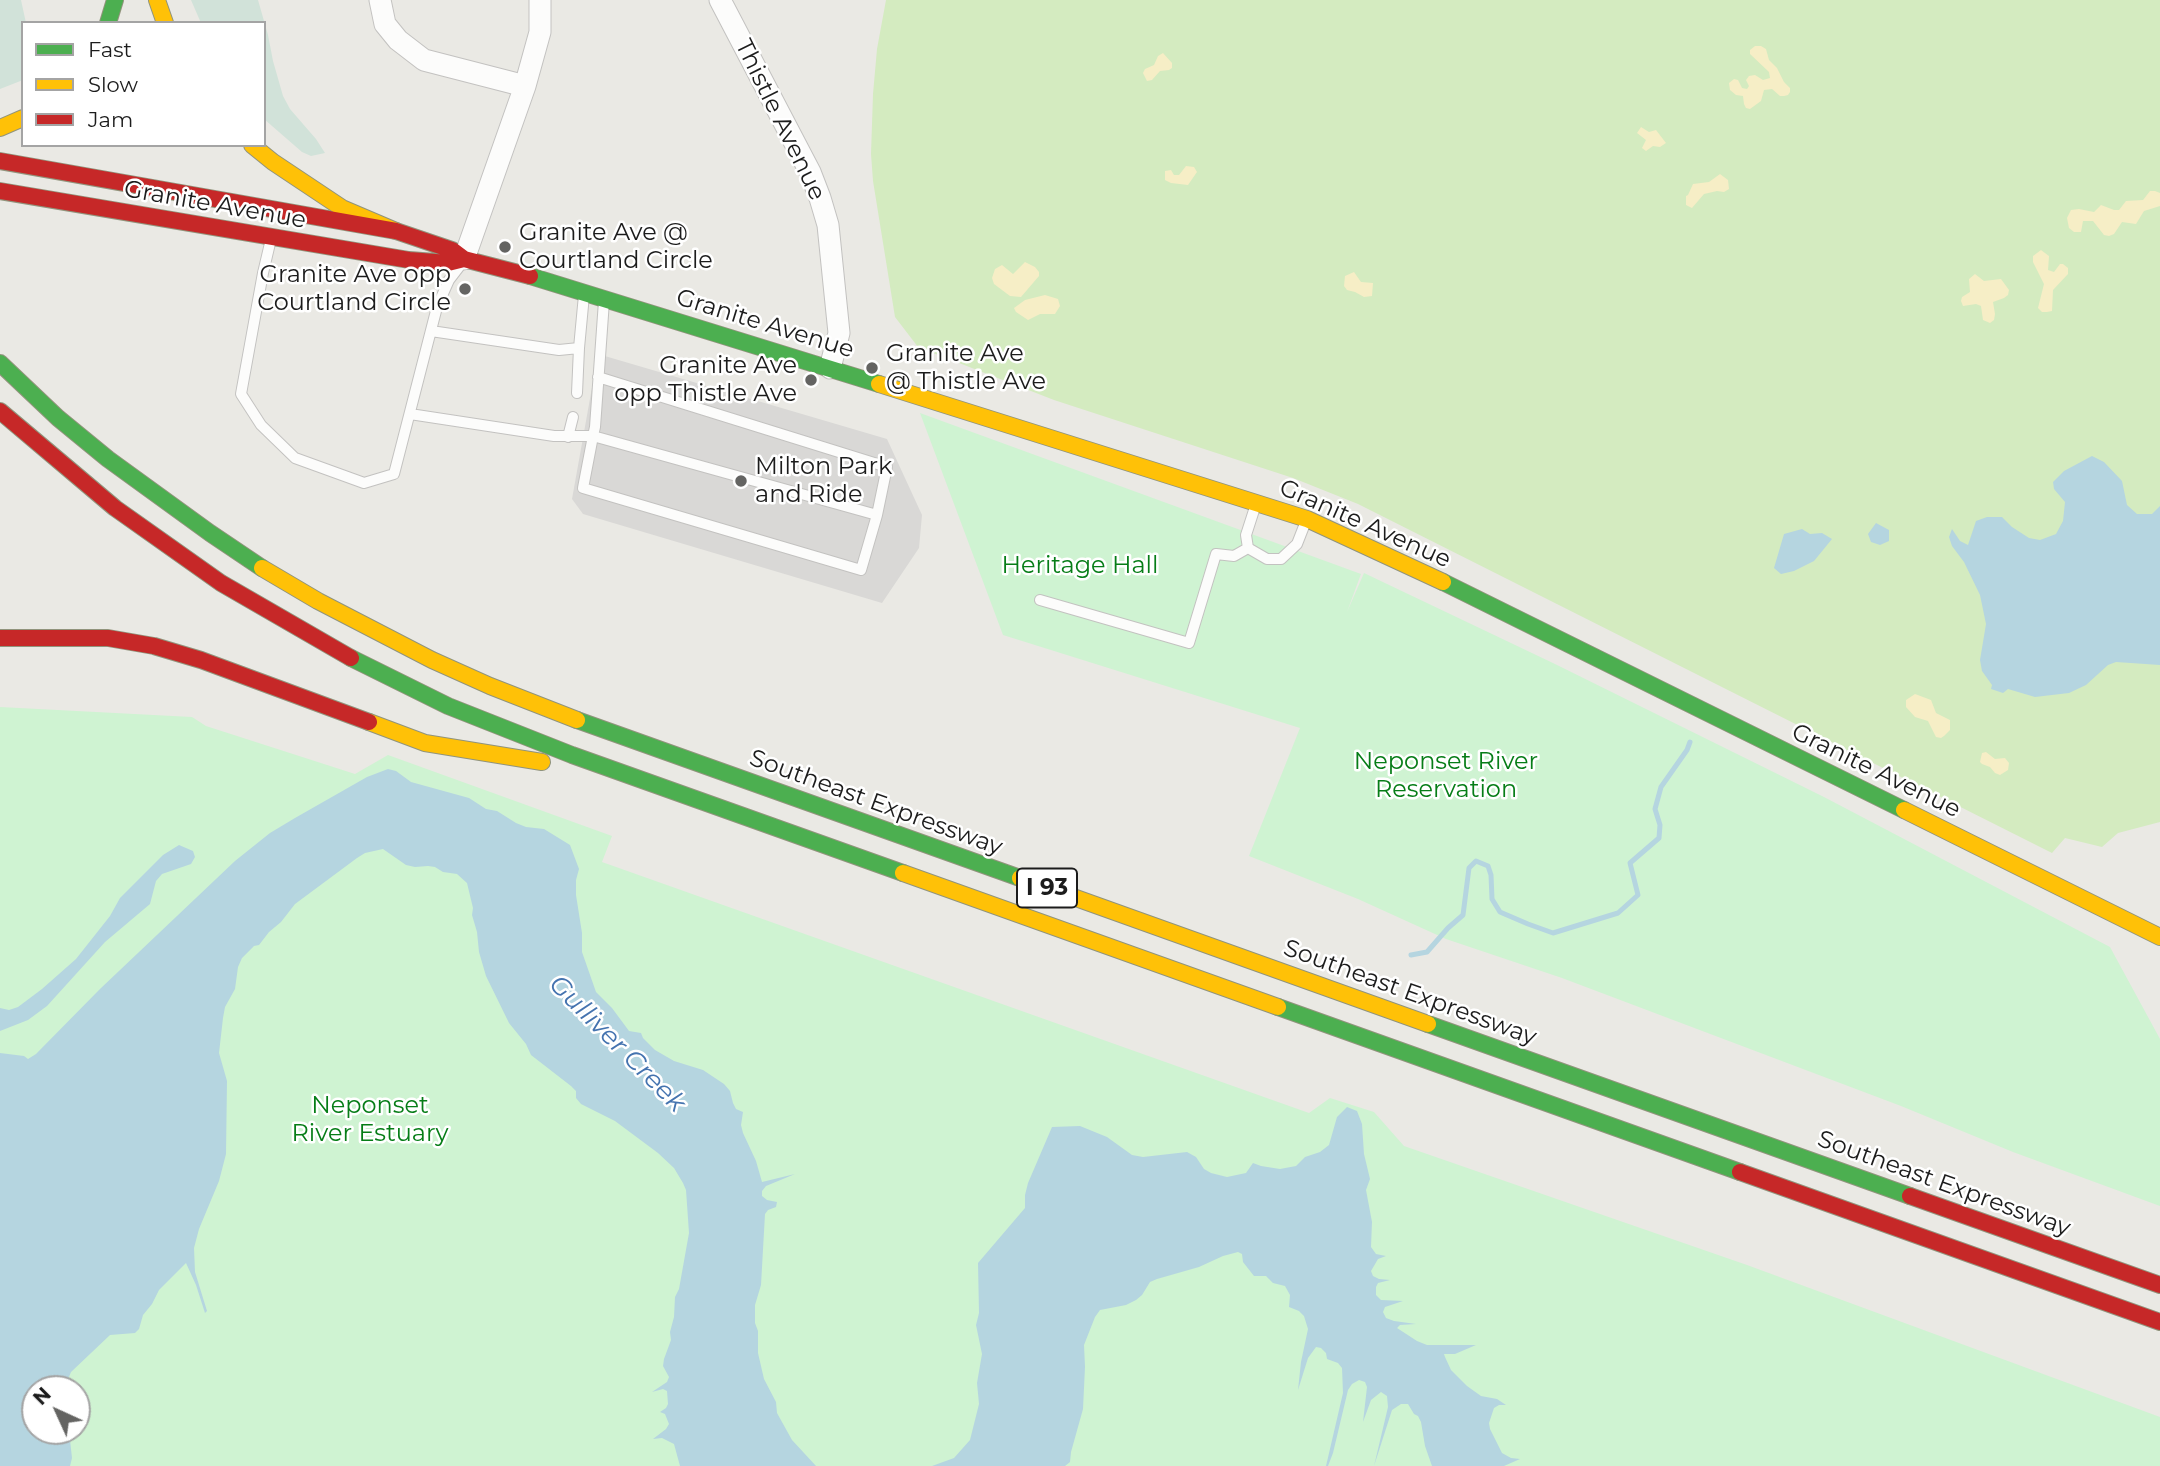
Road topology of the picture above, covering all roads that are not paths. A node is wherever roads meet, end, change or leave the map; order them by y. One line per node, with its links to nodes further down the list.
1 (115, 0): 6 (main road)
2 (157, 0): 7 (main road)
3 (380, 0): 8 (street)
4 (540, 0): 8 (street)
5 (720, 0): 22 (street, Thistle Avenue)
6 (109, 21)
7 (164, 21)
8 (525, 86): 16 (street)
9 (21, 119): 10 (main road)
10 (0, 128)
11 (255, 147): 14 (main road)
12 (0, 161): 14 (main road, Granite Avenue)
13 (0, 191): 15 (main road, Granite Avenue)
14 (396, 231): 16 (main road, Granite Avenue)
15 (272, 237): 16 (main road, Granite Avenue); 27 (lane)
16 (464, 259): 17 (main road, Granite Avenue); 19 (lane)
17 (585, 292): 18 (main road, Granite Avenue); 20 (lane)
18 (604, 298): 22 (main road, Granite Avenue); 23 (lane)
19 (431, 331): 20 (lane); 27 (lane)
20 (579, 348): 25 (lane)
21 (0, 363): 43 (main road, Southeast Expressway / I 93)
22 (830, 368): 32 (main road, Granite Avenue)
23 (598, 377): 29 (lane); 33 (lane)
24 (0, 384): 31 (main road)
25 (577, 393)
26 (0, 411): 45 (main road, I 93)
27 (410, 414): 30 (lane)
28 (573, 417): 30 (lane)
29 (593, 436): 30 (lane); 33 (lane); 33 (lane)
30 (568, 437)
31 (139, 501)
32 (1256, 502): 34 (main road, Granite Avenue); 36 (lane)
33 (877, 515)
34 (1307, 519): 36 (lane); 42 (main road, Granite Avenue)
35 (180, 531): 39 (main road)
36 (1248, 548): 37 (lane)
37 (1040, 600)
38 (0, 638): 41 (main road)
39 (356, 639)
40 (379, 650): 44 (main road, I 93)
41 (480, 737)
42 (2160, 937)
43 (2160, 1285)
44 (2160, 1301)
45 (2160, 1322)

